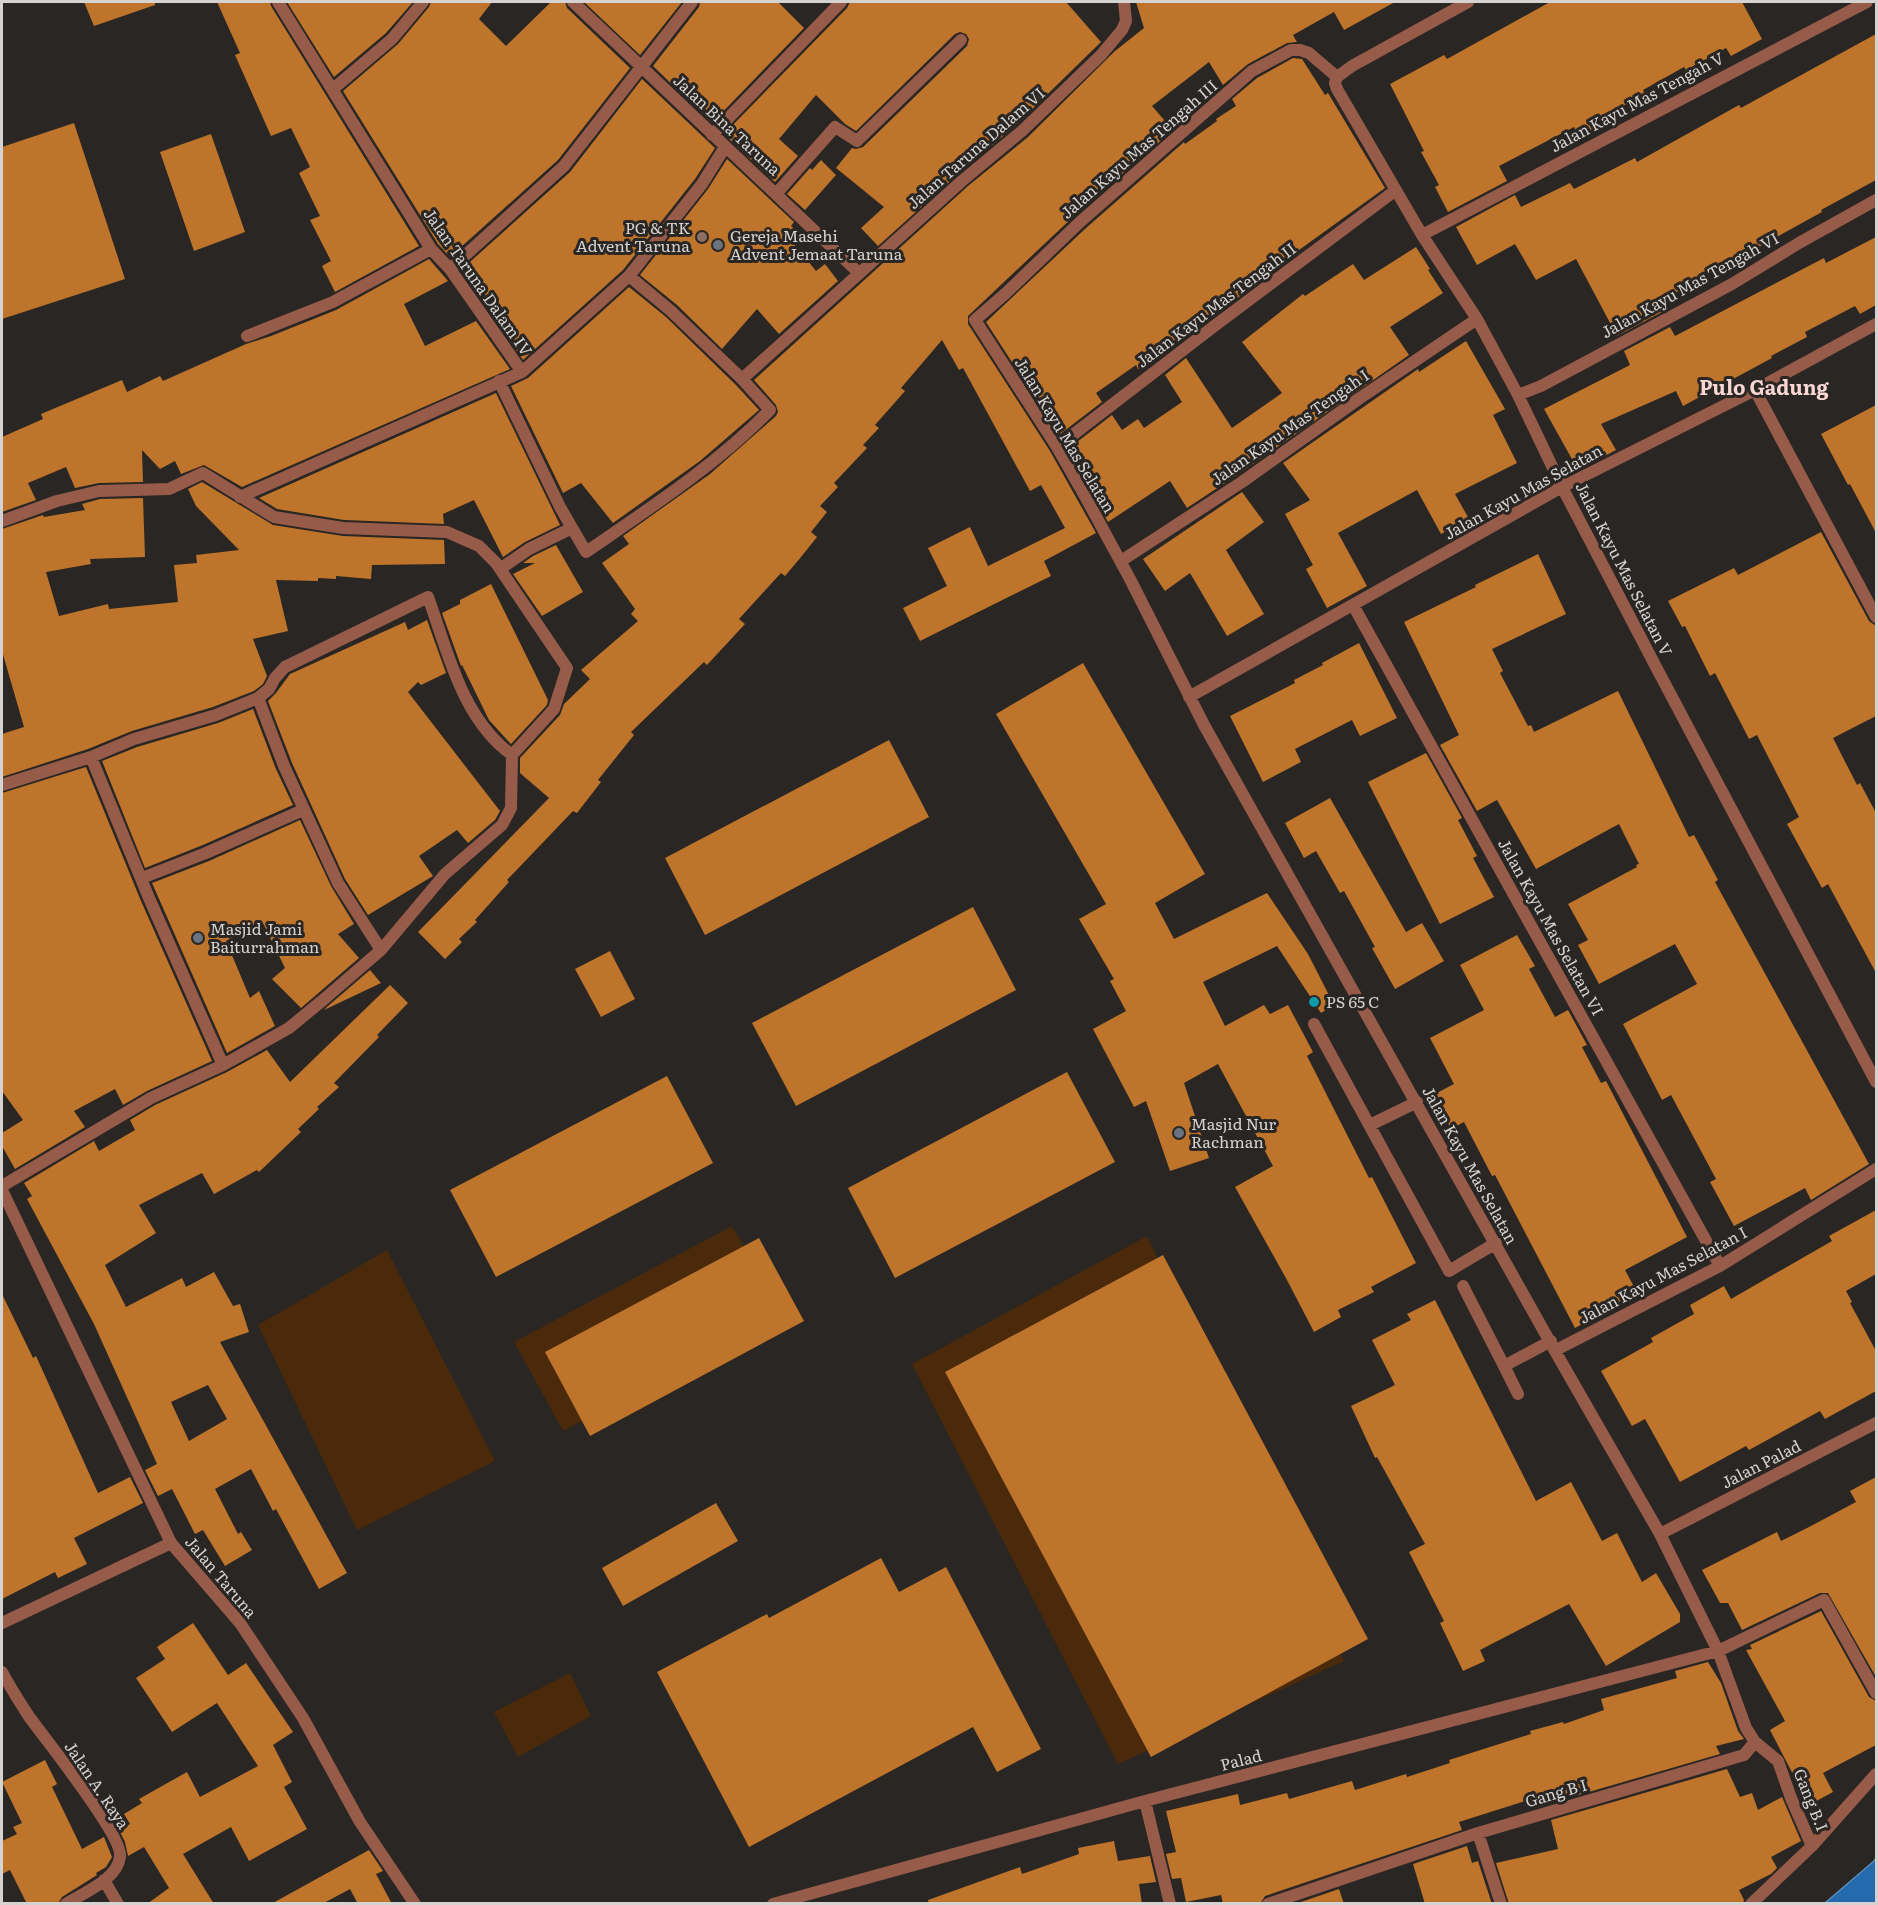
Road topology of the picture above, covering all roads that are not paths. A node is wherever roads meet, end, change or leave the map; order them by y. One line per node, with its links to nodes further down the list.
1 (278, 2): 12 (street, Jalan Taruna Dalam IV)
2 (423, 2): 12 (street)
3 (573, 2): 10 (street, Jalan Bina Taruna)
4 (692, 2): 10 (street)
5 (841, 2): 13 (street)
6 (1468, 2): 11 (street)
7 (1867, 2): 18 (street, Jalan Kayu Mas Tengah V)
8 (1125, 7): 21 (street, Jalan Taruna Dalam VI)
9 (961, 40): 16 (street)
10 (641, 65): 13 (street, Jalan Bina Taruna); 20 (street)
11 (1337, 77): 15 (street, Jalan Kayu Mas Selatan V); 24 (street, Jalan Kayu Mas Tengah III)
12 (333, 89): 19 (street, Jalan Taruna Dalam IV)
13 (712, 135): 14 (street, Jalan Bina Taruna)
14 (725, 147): 16 (street, Jalan Bina Taruna); 22 (street, Jalan Taruna Dalam IV)
15 (1396, 190): 18 (street, Jalan Kayu Mas Selatan V); 32 (street, Jalan Kayu Mas Tengah II)
16 (776, 194): 21 (street, Jalan Bina Taruna)
17 (1876, 200): 31 (street, Jalan Kayu Mas Tengah VI)
18 (1422, 235): 23 (street, Jalan Kayu Mas Selatan V)
19 (431, 249): 20 (street, Jalan Taruna Dalam IV); 26 (street)
20 (450, 269): 27 (street, Jalan Taruna Dalam IV)
21 (859, 273): 28 (street, Jalan Taruna Dalam VI)
22 (629, 276): 27 (street, Jalan Taruna Dalam IV); 28 (street)
23 (1477, 319): 31 (street, Jalan Kayu Mas Selatan V); 37 (street, Jalan Kayu Mas Tengah I)
24 (975, 320): 32 (street, Jalan Kayu Mas Selatan)
25 (1876, 324): 30 (street, Jalan Kayu Mas Selatan)
26 (247, 336)
27 (522, 372): 29 (street, Jalan Taruna Dalam IV)
28 (742, 380): 36 (street)
29 (499, 381): 34 (street, Jalan Taruna Dalam IV); 36 (street)
30 (1755, 390): 33 (street, Jalan Kayu Mas Selatan); 40 (street)
31 (1518, 395): 33 (street, Jalan Kayu Mas Selatan V)
32 (1057, 447): 37 (street, Jalan Kayu Mas Selatan)
33 (1562, 487): 39 (street, Jalan Kayu Mas Selatan); 51 (street, Jalan Kayu Mas Selatan V)
34 (240, 497): 35 (street); 38 (street)
35 (2, 521)
36 (572, 528): 38 (street)
37 (1121, 561): 41 (street, Jalan Kayu Mas Selatan)
38 (500, 569): 43 (street)
39 (1353, 605): 41 (street, Jalan Kayu Mas Selatan); 57 (street, Jalan Kayu Mas Selatan VI)
40 (1876, 616)
41 (1189, 697): 52 (street, Jalan Kayu Mas Selatan)
42 (258, 698): 43 (street); 44 (street); 46 (street)
43 (512, 755): 48 (street)
44 (91, 756): 45 (street); 47 (street)
45 (2, 785)
46 (303, 810): 47 (street); 48 (street)
47 (142, 878): 50 (street)
48 (381, 950): 50 (street)
49 (1314, 1024): 53 (street)
50 (223, 1065): 55 (street)
51 (1876, 1082)
52 (1417, 1102): 53 (street); 56 (street, Jalan Kayu Mas Selatan)
53 (1370, 1125): 56 (street)
54 (1876, 1169): 57 (street, Jalan Kayu Mas Selatan I)
55 (2, 1188): 64 (street, Jalan Taruna)
56 (1496, 1243): 59 (street, Jalan Kayu Mas Selatan)
57 (1720, 1266): 59 (street, Jalan Kayu Mas Selatan I)
58 (1463, 1286): 60 (street)
59 (1553, 1346): 60 (street, Jalan Kayu Mas Selatan I); 63 (street, Jalan Kayu Mas Selatan)
60 (1504, 1366): 61 (street)
61 (1518, 1394)
62 (1876, 1423): 63 (street, Jalan Palad)
63 (1660, 1534): 66 (street, Jalan Kayu Mas Selatan)
64 (171, 1543): 65 (street); 77 (street, Jalan Taruna)
65 (2, 1623)
66 (1718, 1651): 68 (street, Palad); 69 (street); 71 (street, Palad)
67 (2, 1672): 74 (street, Jalan A. Raya)
68 (1876, 1693)
69 (1755, 1742): 72 (street, Gang B I); 73 (street, Gang B.I)
70 (1876, 1774): 73 (street)
71 (1145, 1801): 78 (street, Palad); 79 (street)
72 (1478, 1833): 80 (street, Gang B I); 81 (street)
73 (1812, 1846): 82 (street)
74 (104, 1880): 75 (street, Jalan A. Raya); 76 (street)
75 (66, 1904)
76 (118, 1904)
77 (416, 1904)
78 (773, 1904)
79 (1170, 1904)
80 (1268, 1904)
81 (1501, 1904)
82 (1751, 1904)

